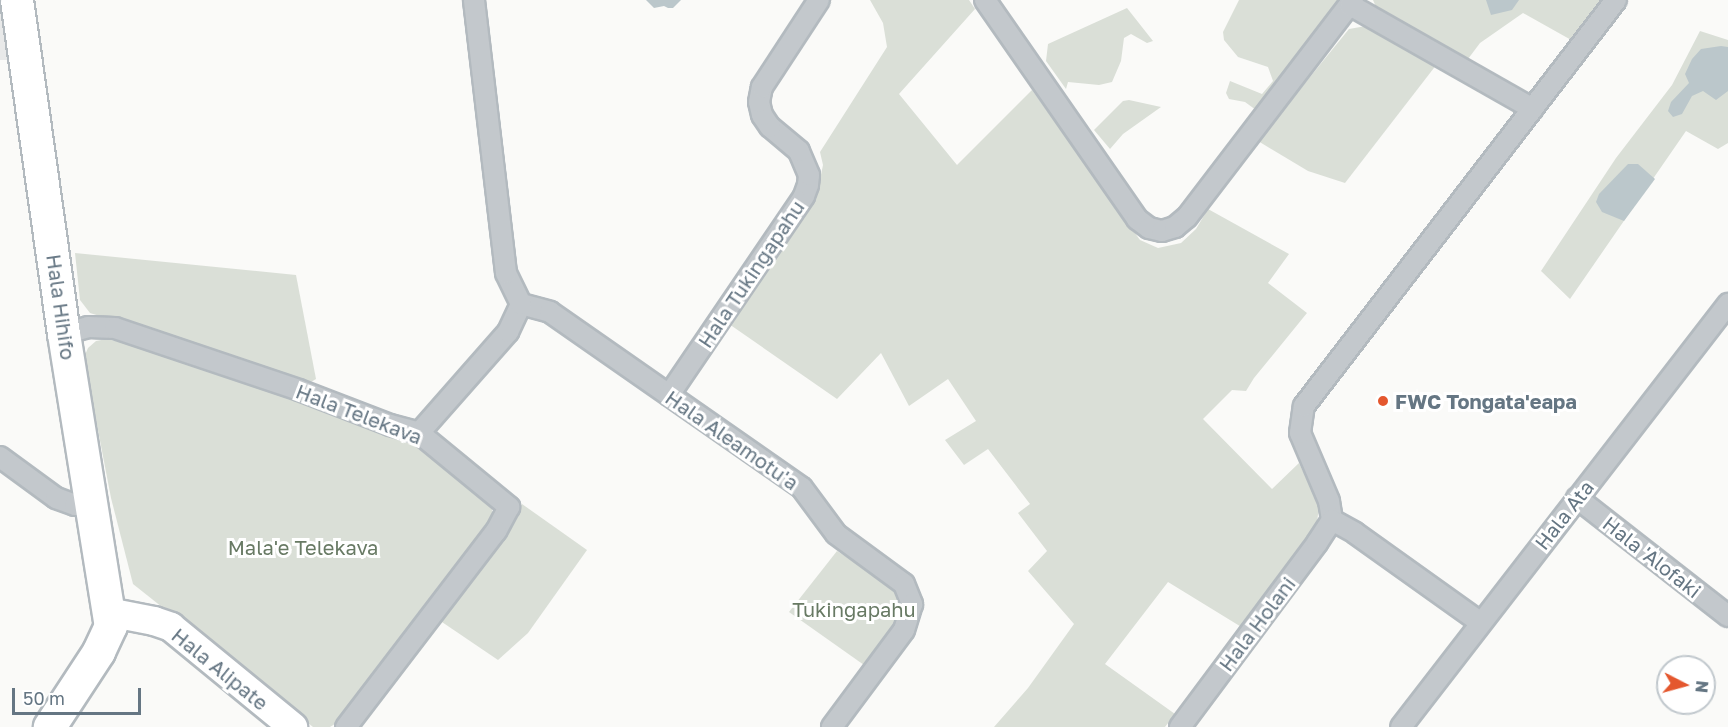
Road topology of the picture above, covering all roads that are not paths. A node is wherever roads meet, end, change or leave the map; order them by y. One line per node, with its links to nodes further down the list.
1 (17, 0): 10 (main road, Hala Hihifo)
2 (474, 0): 8 (street)
3 (819, 0): 11 (street, Hala Tukingapahu)
4 (985, 0): 6 (street)
5 (1616, 0): 7 (street)
6 (1351, 2): 7 (street)
7 (1533, 109): 16 (street)
8 (521, 304): 11 (street, Hala Aleamotu'a); 12 (street)
9 (1728, 304): 14 (street, Hala Ata)
10 (64, 334): 12 (street, Hala Telekava); 15 (main road, Hala Hihifo)
11 (669, 394): 23 (street, Hala Aleamotu'a)
12 (419, 433): 22 (street, Hala Telekava)
13 (0, 457): 15 (street)
14 (1577, 498): 18 (street, Hala 'Alofaki); 19 (street, Hala Ata)
15 (90, 503): 17 (main road, Hala Hihifo)
16 (1332, 520): 19 (street); 24 (street, Hala Holani)
17 (108, 612): 20 (main road, Hala Hihifo); 21 (street, Hala Alipate)
18 (1728, 616)
19 (1480, 622): 25 (street, Hala Ata)
20 (50, 727)
21 (293, 727)
22 (346, 727)
23 (832, 727)
24 (1180, 727)
25 (1401, 727)

